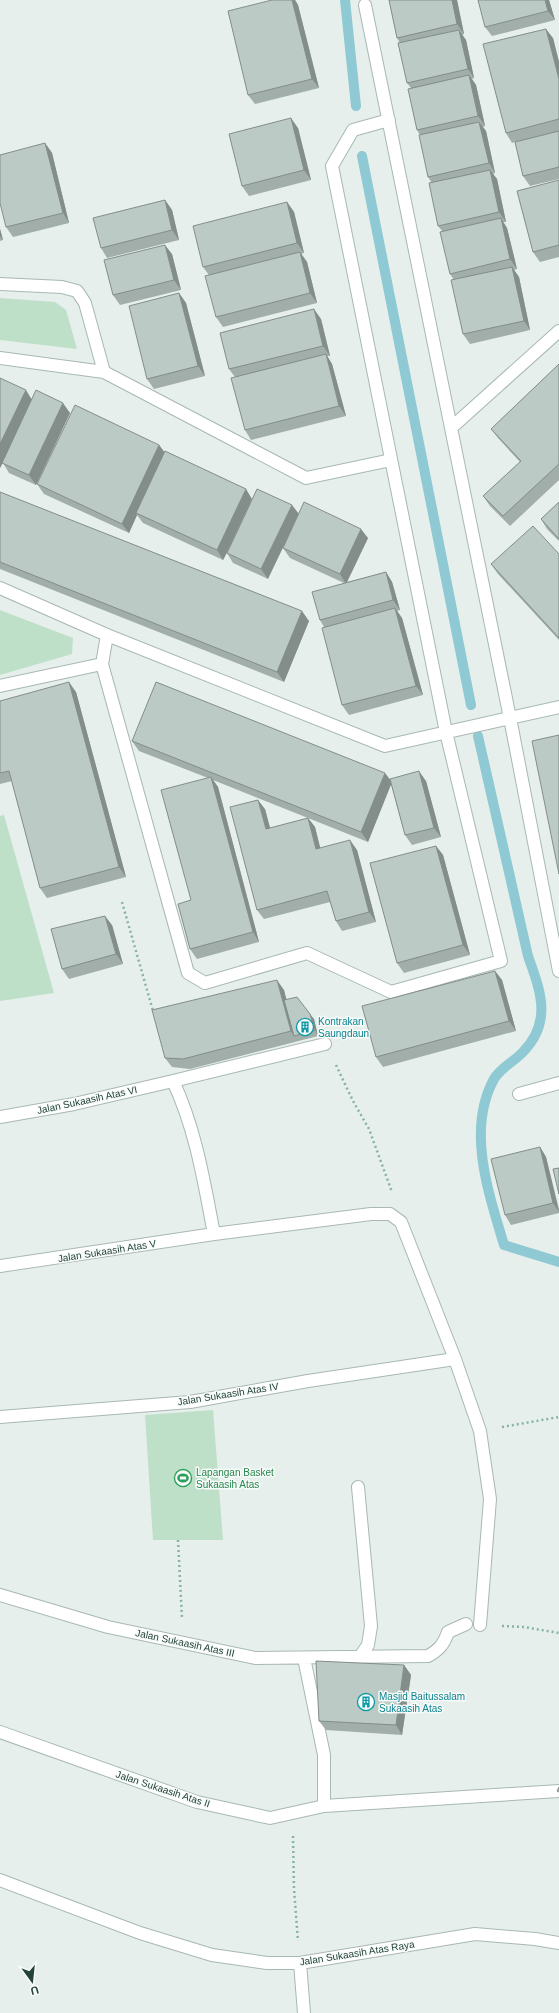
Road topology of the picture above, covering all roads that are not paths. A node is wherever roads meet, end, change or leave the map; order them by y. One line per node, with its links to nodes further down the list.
1 (365, 5): 2 (street)
2 (389, 120): 7 (street); 8 (street)
3 (0, 284): 6 (street)
4 (559, 331): 7 (street)
5 (0, 358): 6 (street)
6 (104, 372): 8 (street)
7 (451, 428): 14 (street)
8 (391, 460): 15 (street)
9 (0, 588): 10 (street)
10 (107, 635): 11 (street); 15 (street)
11 (102, 664): 12 (street); 15 (street)
12 (0, 686)
13 (559, 707): 14 (street)
14 (510, 718): 15 (street); 16 (street)
15 (446, 732)
16 (559, 971)
17 (325, 1044): 18 (street, Jalan Sukaasih Atas VI)
18 (173, 1081): 21 (street, Jalan Sukaasih Atas VI); 22 (street)
19 (559, 1083): 20 (street)
20 (519, 1094)
21 (0, 1117)
22 (214, 1234): 23 (street, Jalan Sukaasih Atas V); 24 (street, Jalan Sukaasih Atas V)
23 (0, 1266)
24 (455, 1359): 25 (street, Jalan Sukaasih Atas IV); 29 (street)
25 (0, 1417)
26 (358, 1487): 31 (street)
27 (0, 1595): 30 (street, Jalan Sukaasih Atas III)
28 (466, 1624): 31 (street, Jalan Sukaasih Atas III)
29 (480, 1625)
30 (304, 1658): 31 (street, Jalan Sukaasih Atas III); 34 (street)
31 (359, 1658)
32 (0, 1732): 34 (street, Jalan Sukaasih Atas II)
33 (559, 1791): 34 (street, Jalan Sukaasih Atas II)
34 (324, 1806)
35 (0, 1880): 37 (street, Jalan Sukaasih Atas Raya)
36 (559, 1943): 37 (street, Jalan Sukaasih Atas Raya)
37 (300, 1963): 38 (street)
38 (304, 2013)

